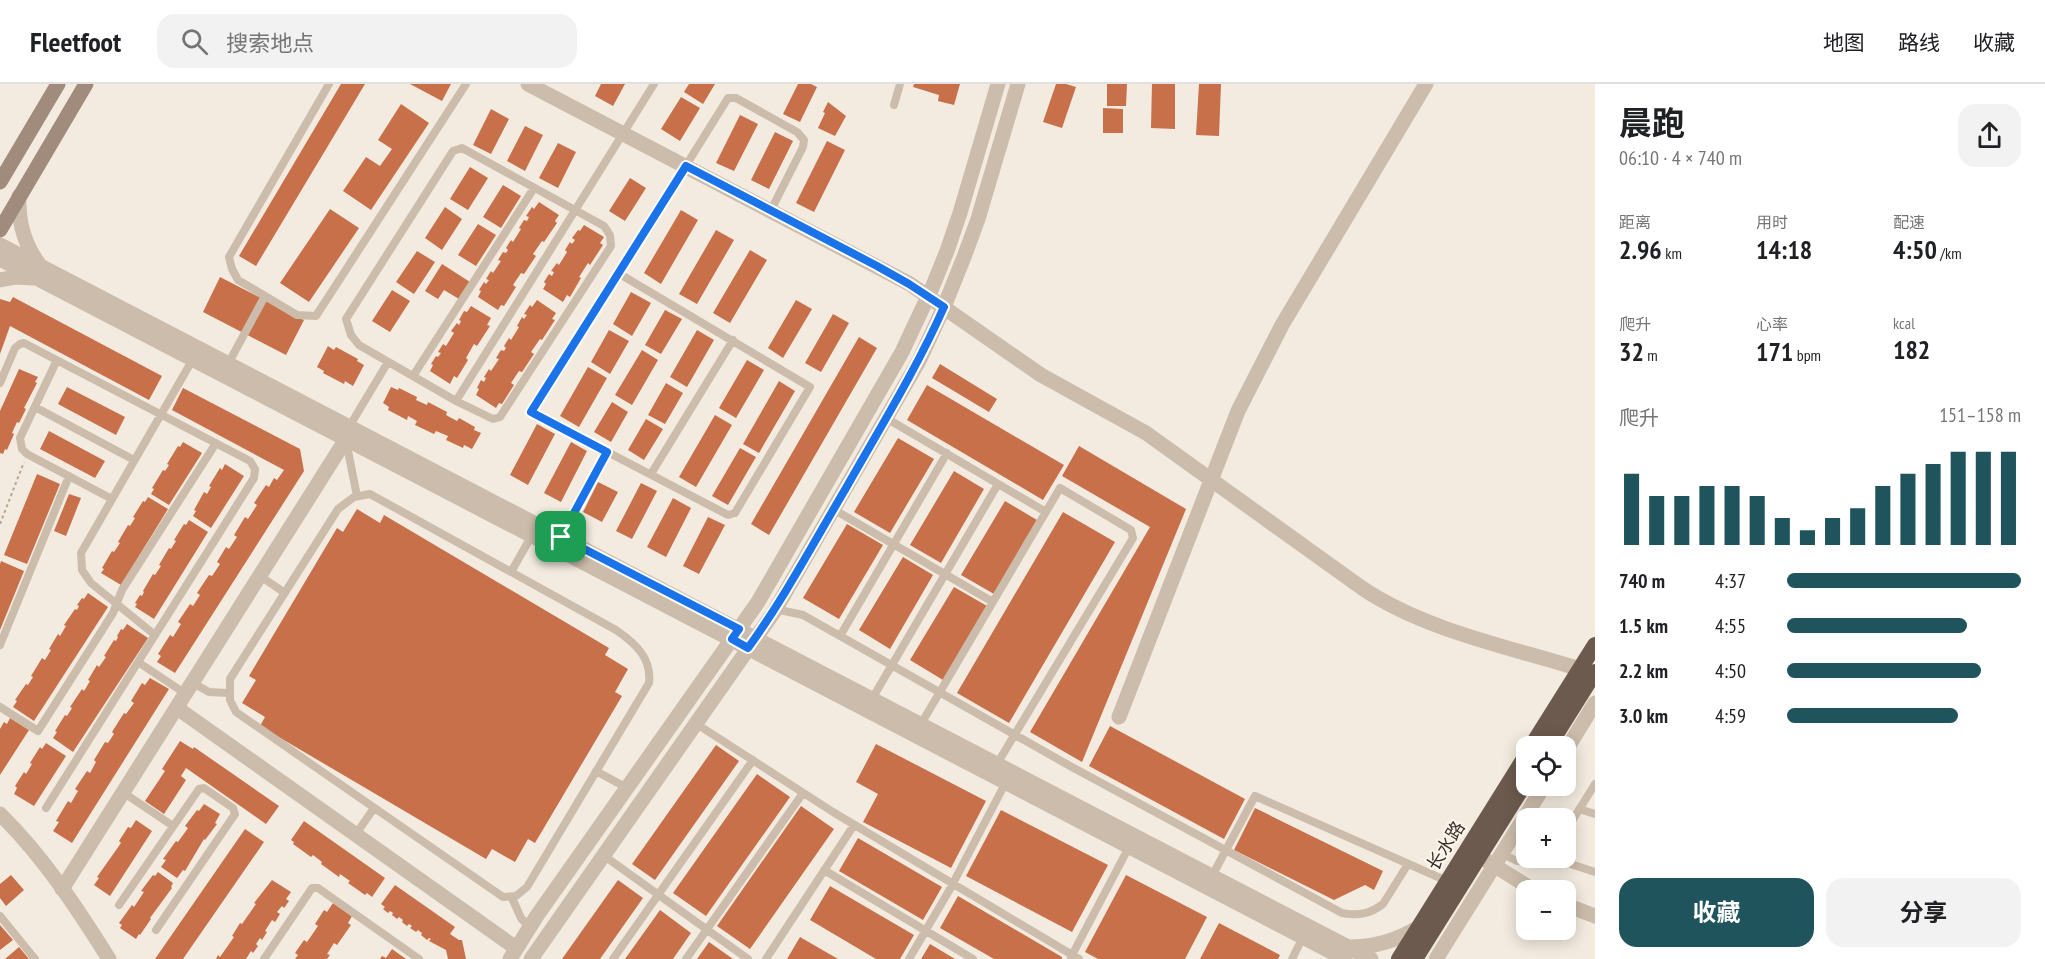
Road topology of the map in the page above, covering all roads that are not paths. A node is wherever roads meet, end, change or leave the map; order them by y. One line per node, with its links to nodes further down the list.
1 (58, 84): 14 (main road)
2 (86, 84): 16 (main road)
3 (329, 84): 25 (lane)
4 (466, 84): 25 (lane)
5 (528, 84): 12 (street)
6 (654, 84): 12 (lane)
7 (900, 84): 11 (lane)
8 (998, 84): 26 (street)
9 (1018, 84): 27 (street)
10 (1426, 84): 46 (street)
11 (894, 105)
12 (623, 133): 13 (street); 17 (lane)
13 (686, 166): 18 (street); 18 (lane); 23 (lane)
14 (0, 182)
15 (534, 188): 17 (lane); 31 (lane); 33 (lane)
16 (19, 196): 19 (main road); 22 (street)
17 (575, 210): 35 (lane); 35 (lane)
18 (771, 210): 26 (street)
19 (0, 230)
20 (0, 245): 22 (street)
21 (0, 259): 22 (street)
22 (39, 272): 24 (street); 29 (street); 32 (street)
23 (618, 273): 28 (lane); 41 (lane)
24 (0, 280)
25 (265, 296): 32 (lane)
26 (929, 296): 27 (street); 62 (street)
27 (944, 307): 38 (street); 46 (street)
28 (733, 340): 44 (lane); 44 (lane)
29 (193, 359): 37 (lane); 39 (street)
30 (57, 360): 34 (lane); 36 (lane); 37 (lane)
31 (388, 362): 33 (lane); 39 (lane)
32 (228, 364): 39 (street)
33 (413, 376): 35 (lane)
34 (0, 383)
35 (456, 400)
36 (35, 407): 43 (lane); 45 (lane)
37 (161, 414): 40 (lane); 43 (lane)
38 (886, 418): 42 (lane); 50 (street)
39 (348, 433): 48 (lane); 52 (street); 53 (street); 57 (street)
40 (216, 442): 60 (lane); 63 (lane)
41 (607, 452): 44 (lane); 53 (lane)
42 (947, 453): 47 (lane); 54 (lane)
43 (134, 460): 49 (lane)
44 (651, 474)
45 (69, 476): 49 (lane); 66 (lane)
46 (1212, 480): 70 (street); 78 (street)
47 (999, 484): 51 (lane); 56 (lane)
48 (357, 496): 55 (lane); 58 (lane)
49 (111, 500): 60 (lane)
50 (833, 509): 54 (lane); 61 (street)
51 (1046, 512): 59 (lane); 81 (lane)
52 (532, 535): 55 (lane); 62 (street)
53 (561, 537): 62 (street)
54 (894, 544): 56 (lane); 64 (lane)
55 (511, 572): 87 (lane)
56 (945, 574): 59 (lane); 69 (lane)
57 (260, 576): 58 (lane); 71 (street)
58 (285, 593): 72 (lane)
59 (993, 603): 73 (lane)
60 (117, 604): 63 (lane); 76 (lane)
61 (775, 609): 64 (lane); 65 (street)
62 (735, 634): 65 (street); 91 (street)
63 (155, 635): 68 (lane)
64 (840, 636): 69 (lane)
65 (752, 643): 74 (street); 79 (street); 89 (street)
66 (0, 645)
67 (1595, 645): 70 (highway)
68 (138, 662): 71 (lane); 96 (lane)
69 (892, 665): 73 (lane); 74 (lane)
70 (1588, 670): 82 (highway); 83 (highway)
71 (189, 688): 72 (lane); 77 (street)
72 (228, 693): 97 (lane)
73 (940, 693): 80 (lane); 81 (lane)
74 (872, 699): 80 (street)
75 (1595, 704): 84 (street)
76 (0, 707)
77 (177, 708): 92 (street); 104 (street)
78 (1119, 717)
79 (695, 723): 85 (lane); 108 (street)
80 (921, 724): 86 (street)
81 (1014, 735): 86 (lane); 106 (lane)
82 (1539, 736)
83 (1554, 736)
84 (1575, 736)
85 (753, 760): 93 (lane); 120 (lane)
86 (997, 764): 115 (street)
87 (596, 771): 91 (lane); 121 (lane)
88 (1516, 771): 117 (highway, 长水路)
89 (1006, 782): 105 (street); 118 (lane)
90 (1595, 784): 98 (lane)
91 (627, 788): 127 (street)
92 (124, 793): 103 (lane); 119 (street)
93 (803, 793): 102 (lane); 128 (lane)
94 (1517, 796): 107 (highway, 长水路)
95 (1538, 796): 109 (street)
96 (46, 808)
97 (374, 808): 104 (lane); 121 (lane)
98 (1579, 809): 100 (lane); 101 (lane)
99 (0, 814): 119 (street)
100 (1576, 814)
101 (1595, 814)
102 (854, 825): 113 (lane); 118 (lane)
103 (173, 826): 122 (lane); 129 (lane)
104 (356, 834): 132 (street)
105 (1129, 847): 131 (street); 134 (lane)
106 (1226, 850): 111 (lane); 111 (lane); 115 (lane)
107 (1483, 851): 109 (street); 149 (highway, 长水路)
108 (603, 855): 120 (lane); 139 (street)
109 (1498, 860): 110 (lane); 116 (street); 150 (street)
110 (1516, 861)
111 (1408, 864): 117 (lane)
112 (1576, 866): 114 (lane)
113 (824, 870): 130 (lane); 143 (lane)
114 (1595, 872)
115 (1212, 876): 133 (street)
116 (1522, 880)
117 (1447, 881): 126 (highway, 长水路)
118 (953, 883): 130 (lane); 134 (lane)
119 (62, 889): 136 (street)
120 (658, 895): 128 (lane); 140 (lane)
121 (512, 898): 127 (lane)
122 (118, 905)
123 (1576, 908): 125 (street)
124 (0, 916): 135 (lane)
125 (1595, 916)
126 (1419, 927): 133 (street); 148 (highway, 长水路)
127 (530, 928): 132 (street)
128 (707, 929): 141 (lane); 142 (lane)
129 (156, 930)
130 (925, 931): 144 (lane); 145 (lane)
131 (1303, 937): 133 (street); 146 (lane)
132 (513, 954)
133 (1343, 955): 147 (street)
134 (1074, 957)
135 (35, 959)
136 (110, 959)
137 (264, 959): 138 (lane)
138 (419, 959)
139 (531, 959)
140 (613, 959)
141 (686, 959)
142 (748, 959)
143 (766, 959)
144 (909, 959)
145 (973, 959)
146 (1292, 959)
147 (1371, 959)
148 (1399, 959)
149 (1415, 959)
150 (1436, 959)

